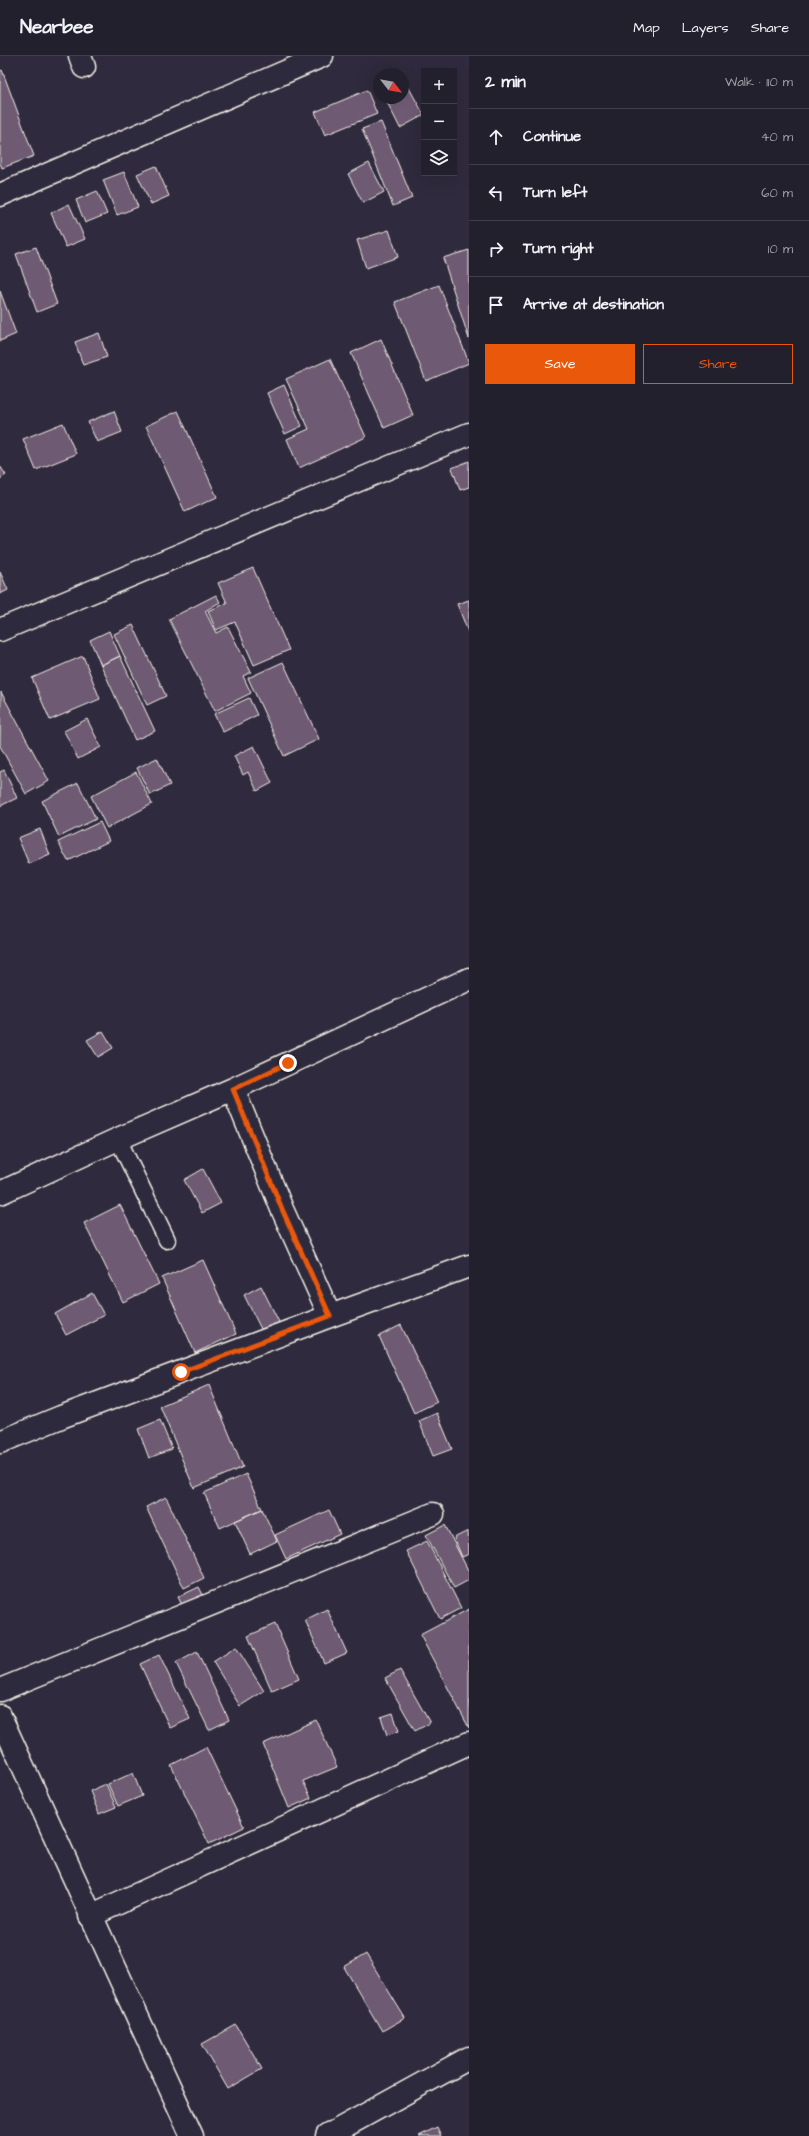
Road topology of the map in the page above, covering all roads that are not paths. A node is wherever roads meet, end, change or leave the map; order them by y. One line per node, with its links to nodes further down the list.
1 (322, 56): 2 (street)
2 (0, 195)
3 (469, 434): 4 (street)
4 (0, 630)
5 (469, 978): 6 (street)
6 (233, 1089): 7 (street); 11 (street)
7 (118, 1139): 8 (street); 9 (lane)
8 (0, 1193)
9 (167, 1240)
10 (469, 1266): 11 (street)
11 (330, 1316): 12 (street)
12 (0, 1442)
13 (433, 1514): 14 (street)
14 (0, 1690)
15 (0, 1716): 17 (street)
16 (469, 1743): 17 (street)
17 (90, 1916): 19 (street)
18 (469, 2058): 20 (street)
19 (192, 2136)
20 (327, 2136)

